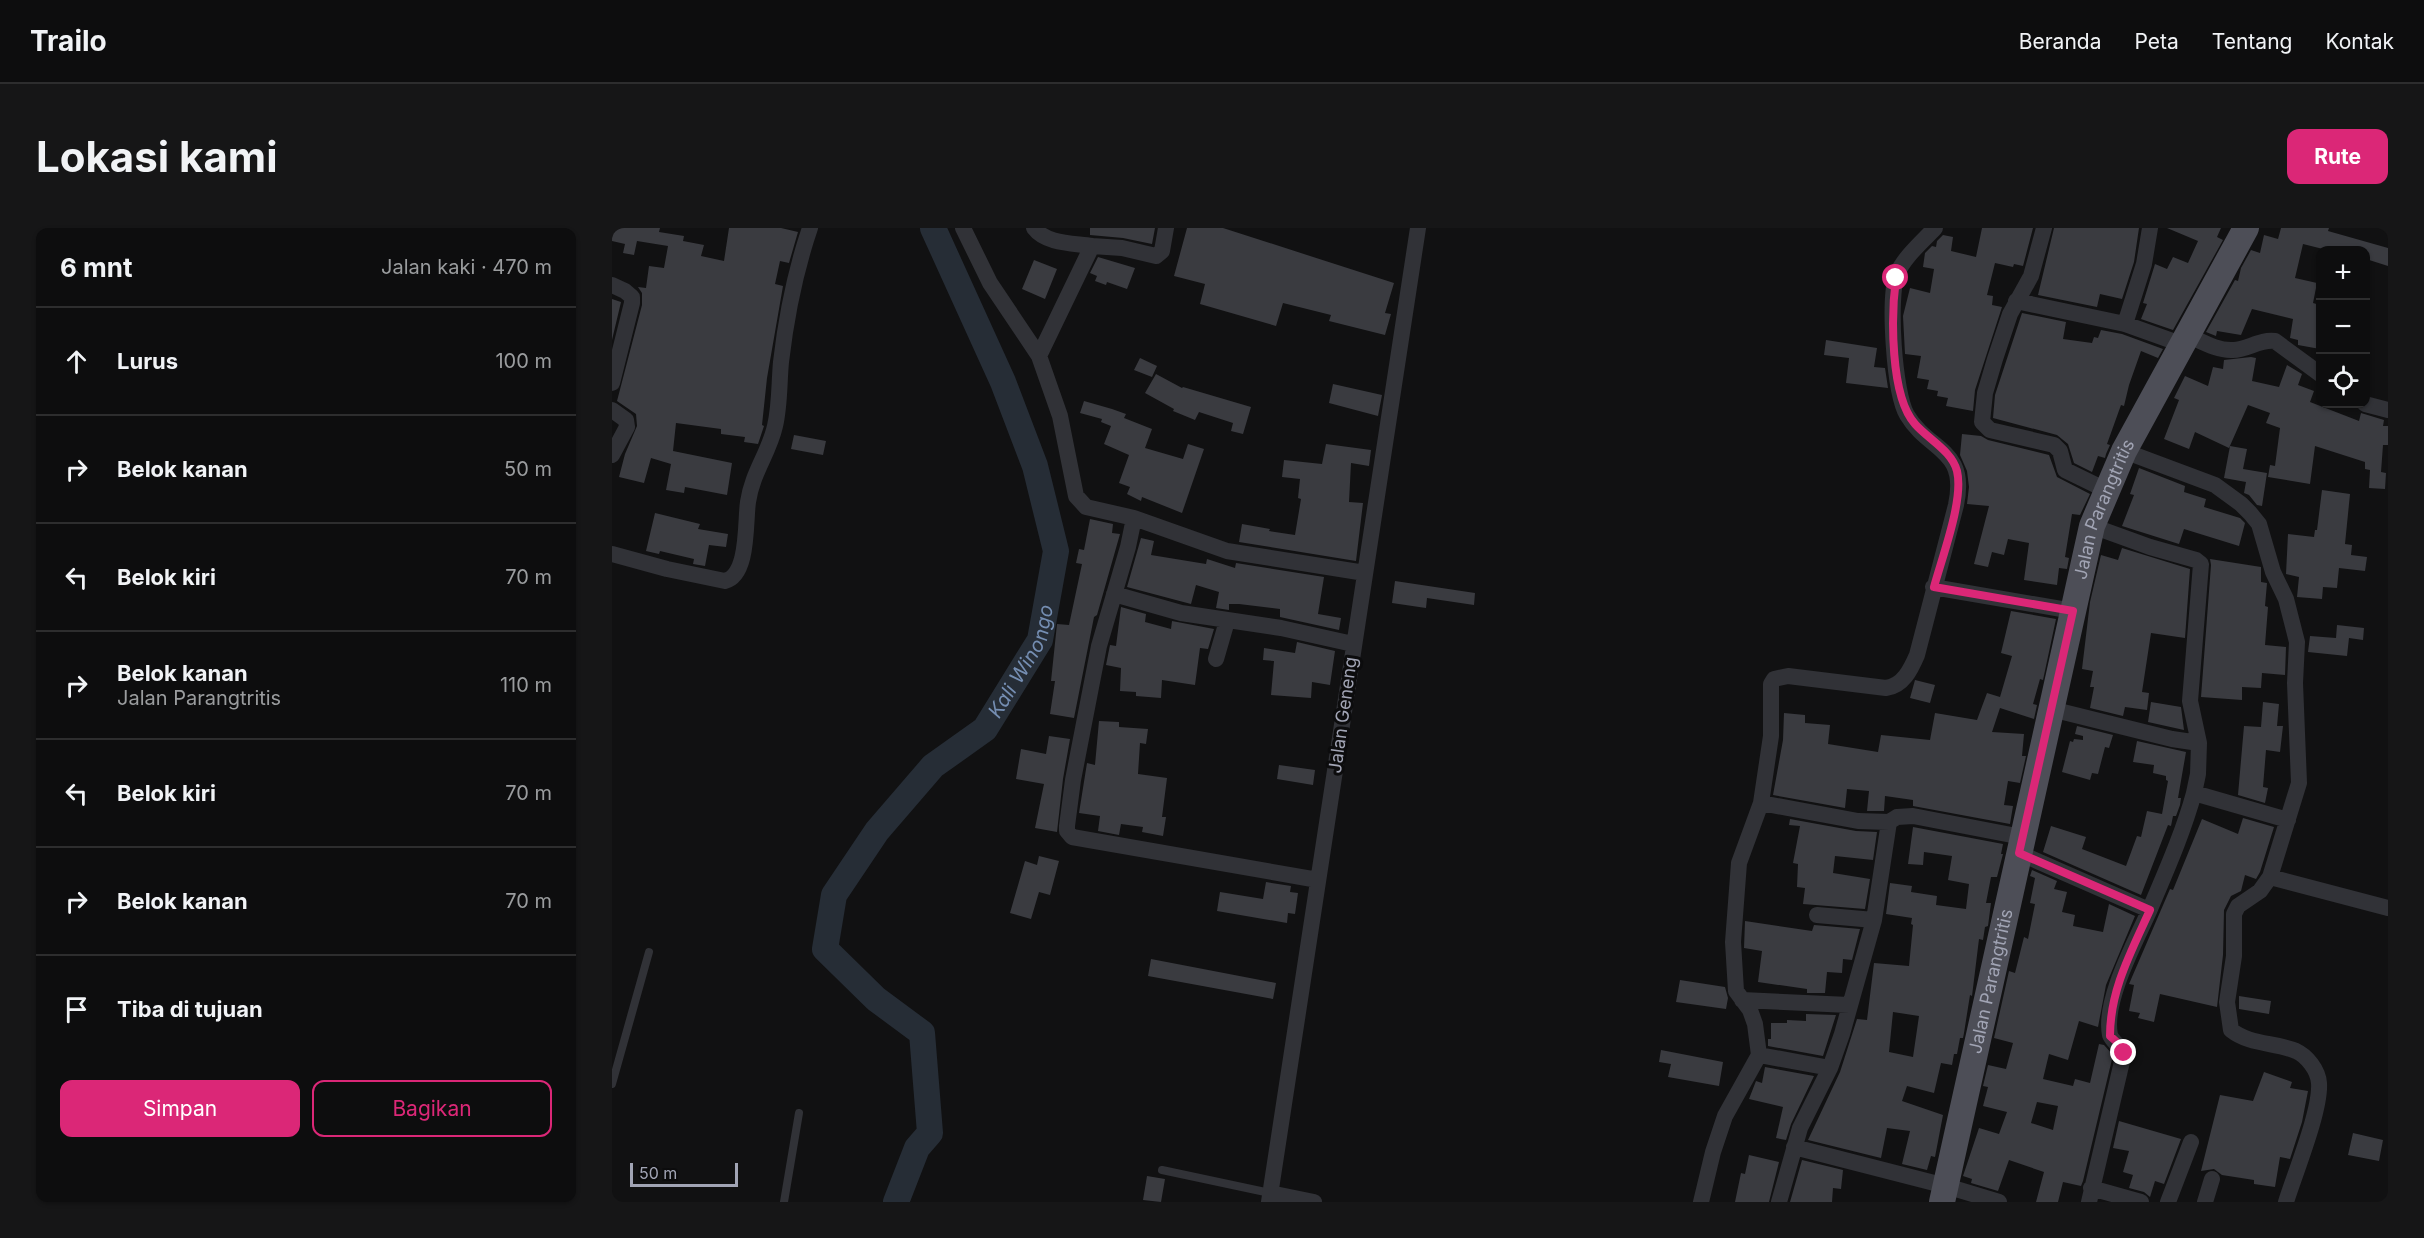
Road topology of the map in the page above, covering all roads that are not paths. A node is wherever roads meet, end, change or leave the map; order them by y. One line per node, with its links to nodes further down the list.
1 (810, 228): 27 (street)
2 (963, 228): 16 (street)
3 (1034, 228): 11 (street)
4 (1088, 228): 11 (street)
5 (1166, 228): 11 (street)
6 (1418, 228): 28 (street, Jalan Geneng)
7 (1935, 228): 29 (street)
8 (2044, 228): 13 (street)
9 (2150, 228): 14 (street)
10 (2246, 228): 15 (main road, Jalan Parangtritis)
11 (1090, 246): 16 (street)
12 (612, 285): 18 (street)
13 (2016, 301): 14 (street); 24 (street)
14 (2125, 324): 15 (street)
15 (2184, 340): 17 (street); 22 (main road, Jalan Parangtritis)
16 (1039, 356): 25 (street)
17 (2316, 371)
18 (612, 383)
19 (2370, 406): 21 (street)
20 (612, 410): 23 (street)
21 (2388, 411)
22 (2124, 451): 24 (main road, Jalan Parangtritis); 39 (street)
23 (612, 454)
24 (2106, 490): 26 (main road, Jalan Parangtritis)
25 (1134, 518): 28 (street); 30 (street)
26 (2092, 525): 31 (main road, Jalan Parangtritis); 36 (street)
27 (612, 554)
28 (1365, 573): 33 (street, Jalan Geneng)
29 (1934, 587): 31 (street); 38 (street)
30 (1114, 594): 32 (street); 43 (street)
31 (2073, 611): 35 (main road, Jalan Parangtritis)
32 (1227, 621): 33 (street); 34 (street)
33 (1353, 644): 43 (street, Jalan Geneng)
34 (1216, 659)
35 (2051, 709): 36 (street); 41 (main road, Jalan Parangtritis)
36 (2199, 743): 37 (street)
37 (2194, 793): 39 (street); 45 (street)
38 (1761, 803): 40 (street); 49 (street)
39 (2288, 820): 42 (street)
40 (1889, 822): 41 (street); 47 (street)
41 (2020, 845): 45 (street); 59 (main road, Jalan Parangtritis)
42 (2270, 877): 44 (street); 70 (street)
43 (1318, 880): 61 (street, Jalan Geneng)
44 (2388, 908)
45 (2150, 910): 60 (street)
46 (1817, 915): 47 (street)
47 (1874, 920): 50 (street)
48 (649, 952): 53 (lane)
49 (1742, 1000): 50 (street); 51 (street)
50 (1849, 1005): 52 (street)
51 (1759, 1055): 52 (street); 64 (street)
52 (1830, 1068): 56 (street)
53 (612, 1084)
54 (799, 1113): 62 (lane)
55 (2191, 1142): 68 (street)
56 (1794, 1147): 59 (street); 65 (street)
57 (1162, 1170): 61 (lane)
58 (2212, 1179): 69 (street)
59 (1944, 1194): 66 (street)
60 (2090, 1195): 67 (street)
61 (1269, 1197): 63 (street)
62 (784, 1202)
63 (1314, 1202)
64 (1701, 1202)
65 (1779, 1202)
66 (1998, 1202)
67 (2141, 1202)
68 (2168, 1202)
69 (2205, 1202)
70 (2286, 1202)

